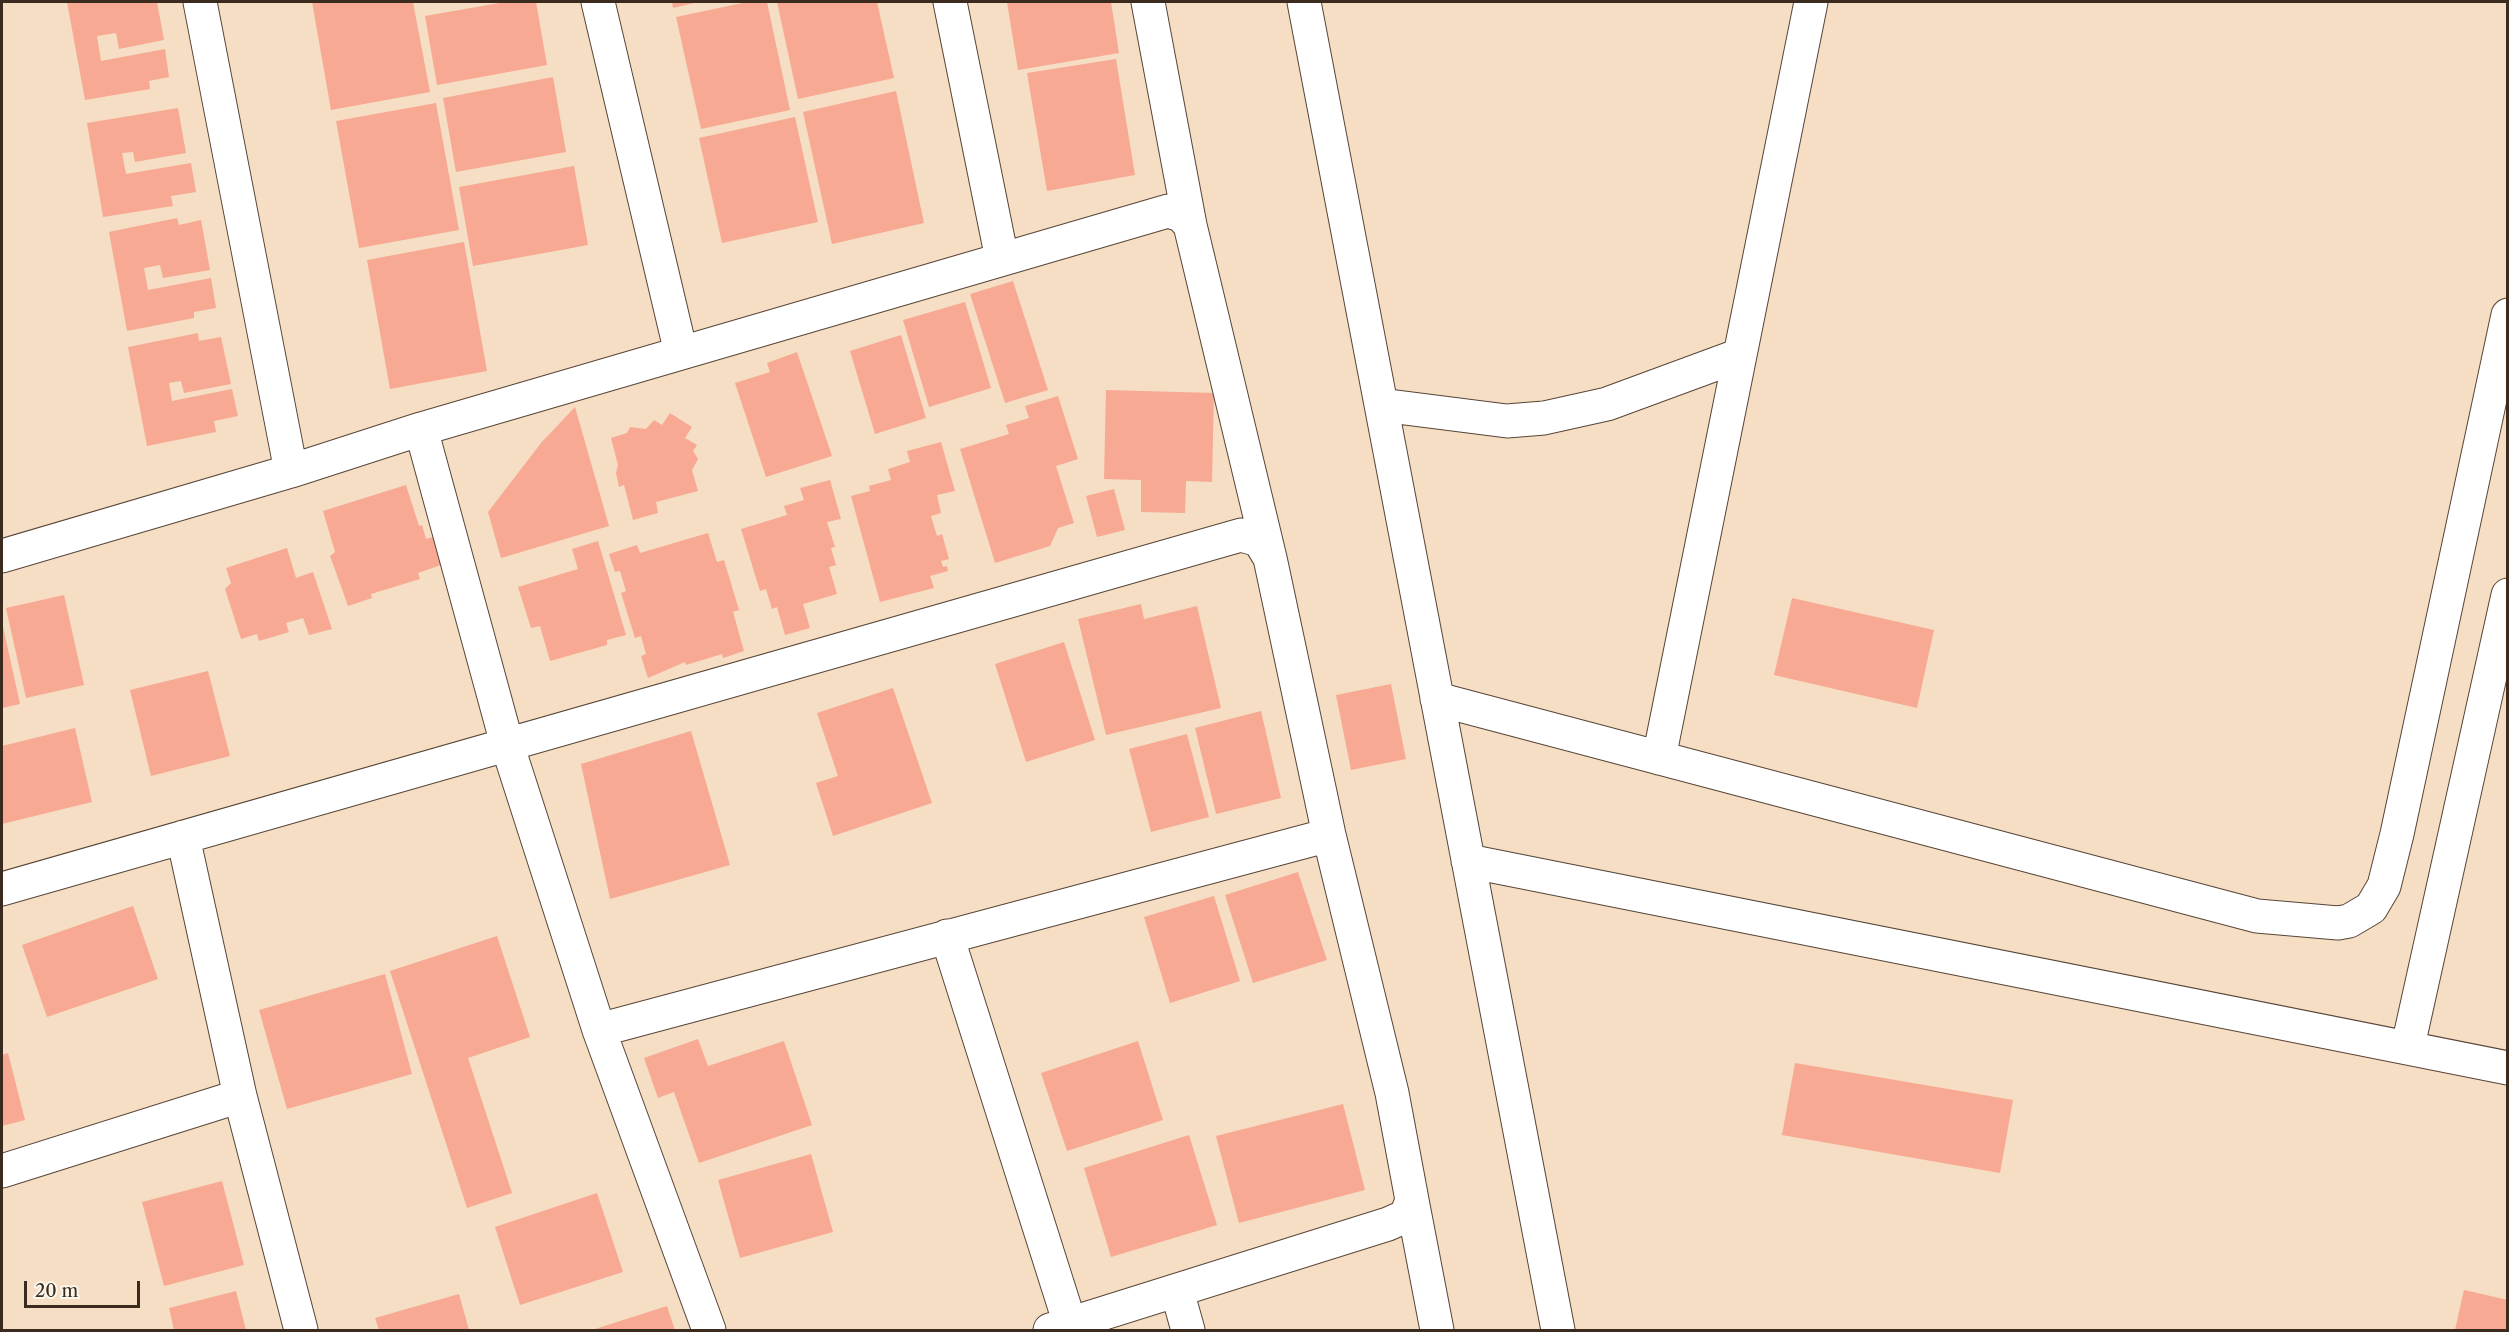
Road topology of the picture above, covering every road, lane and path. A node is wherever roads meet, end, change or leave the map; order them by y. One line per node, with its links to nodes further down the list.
1 (200, 2): 14 (street)
2 (598, 2): 10 (street)
3 (950, 2): 8 (street)
4 (1148, 2): 7 (street)
5 (1304, 2): 12 (street)
6 (1811, 2): 11 (street)
7 (1190, 225): 8 (street); 16 (street)
8 (1002, 259): 10 (street)
9 (2508, 315): 20 (street)
10 (681, 353): 13 (street)
11 (1740, 355): 12 (street); 20 (street)
12 (1381, 405): 18 (street)
13 (421, 429): 14 (street); 19 (street)
14 (291, 471): 15 (street)
15 (2, 556)
16 (1270, 558): 19 (street); 21 (street)
17 (2508, 596): 27 (street)
18 (1437, 699): 20 (street); 23 (street)
19 (507, 744): 22 (street); 26 (street)
20 (1659, 758)
21 (1329, 835): 25 (street); 31 (street)
22 (183, 837): 24 (street); 29 (street)
23 (1468, 861): 27 (street); 38 (street)
24 (2, 889)
25 (947, 936): 26 (street); 33 (street)
26 (599, 1030): 35 (street)
27 (2408, 1046): 28 (street)
28 (2508, 1068)
29 (240, 1096): 30 (street); 34 (street)
30 (2, 1171)
31 (1412, 1200): 32 (street); 37 (street)
32 (1177, 1292): 33 (street); 36 (street)
33 (1060, 1327)
34 (301, 1330)
35 (709, 1330)
36 (1188, 1330)
37 (1437, 1330)
38 (1558, 1330)

